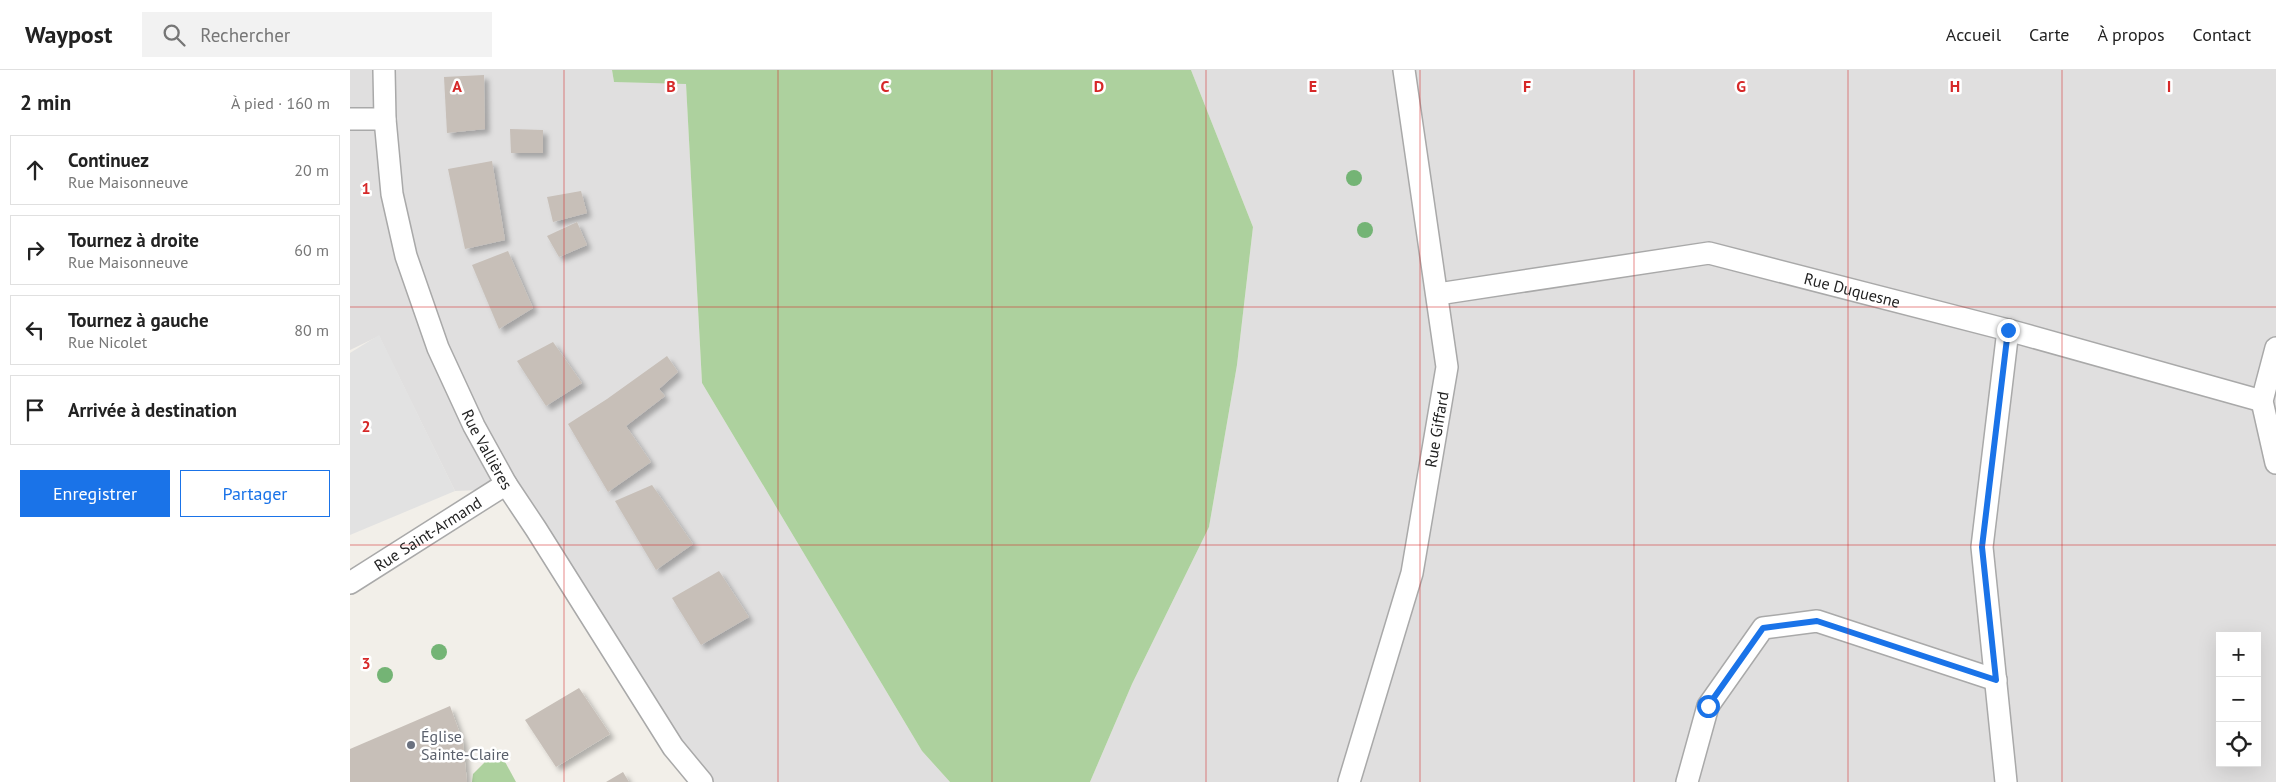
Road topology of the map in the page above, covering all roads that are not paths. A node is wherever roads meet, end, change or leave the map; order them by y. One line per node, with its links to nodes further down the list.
1 (384, 70): 4 (street, Rue Vallières)
2 (1404, 70): 5 (street, Rue Giffard)
3 (350, 119): 4 (street)
4 (385, 119): 10 (street, Rue Vallières)
5 (1438, 294): 6 (street, Rue Duquesne); 14 (street, Rue Giffard)
6 (2008, 330): 8 (street, Rue Duquesne); 12 (street)
7 (2276, 348): 8 (street)
8 (2262, 401): 9 (street)
9 (2276, 463)
10 (506, 484): 11 (street, Rue Saint-Armand); 13 (street, Rue Vallières)
11 (350, 583)
12 (1996, 680): 15 (street); 16 (street)
13 (702, 782)
14 (1349, 782)
15 (1687, 782)
16 (2006, 782)

